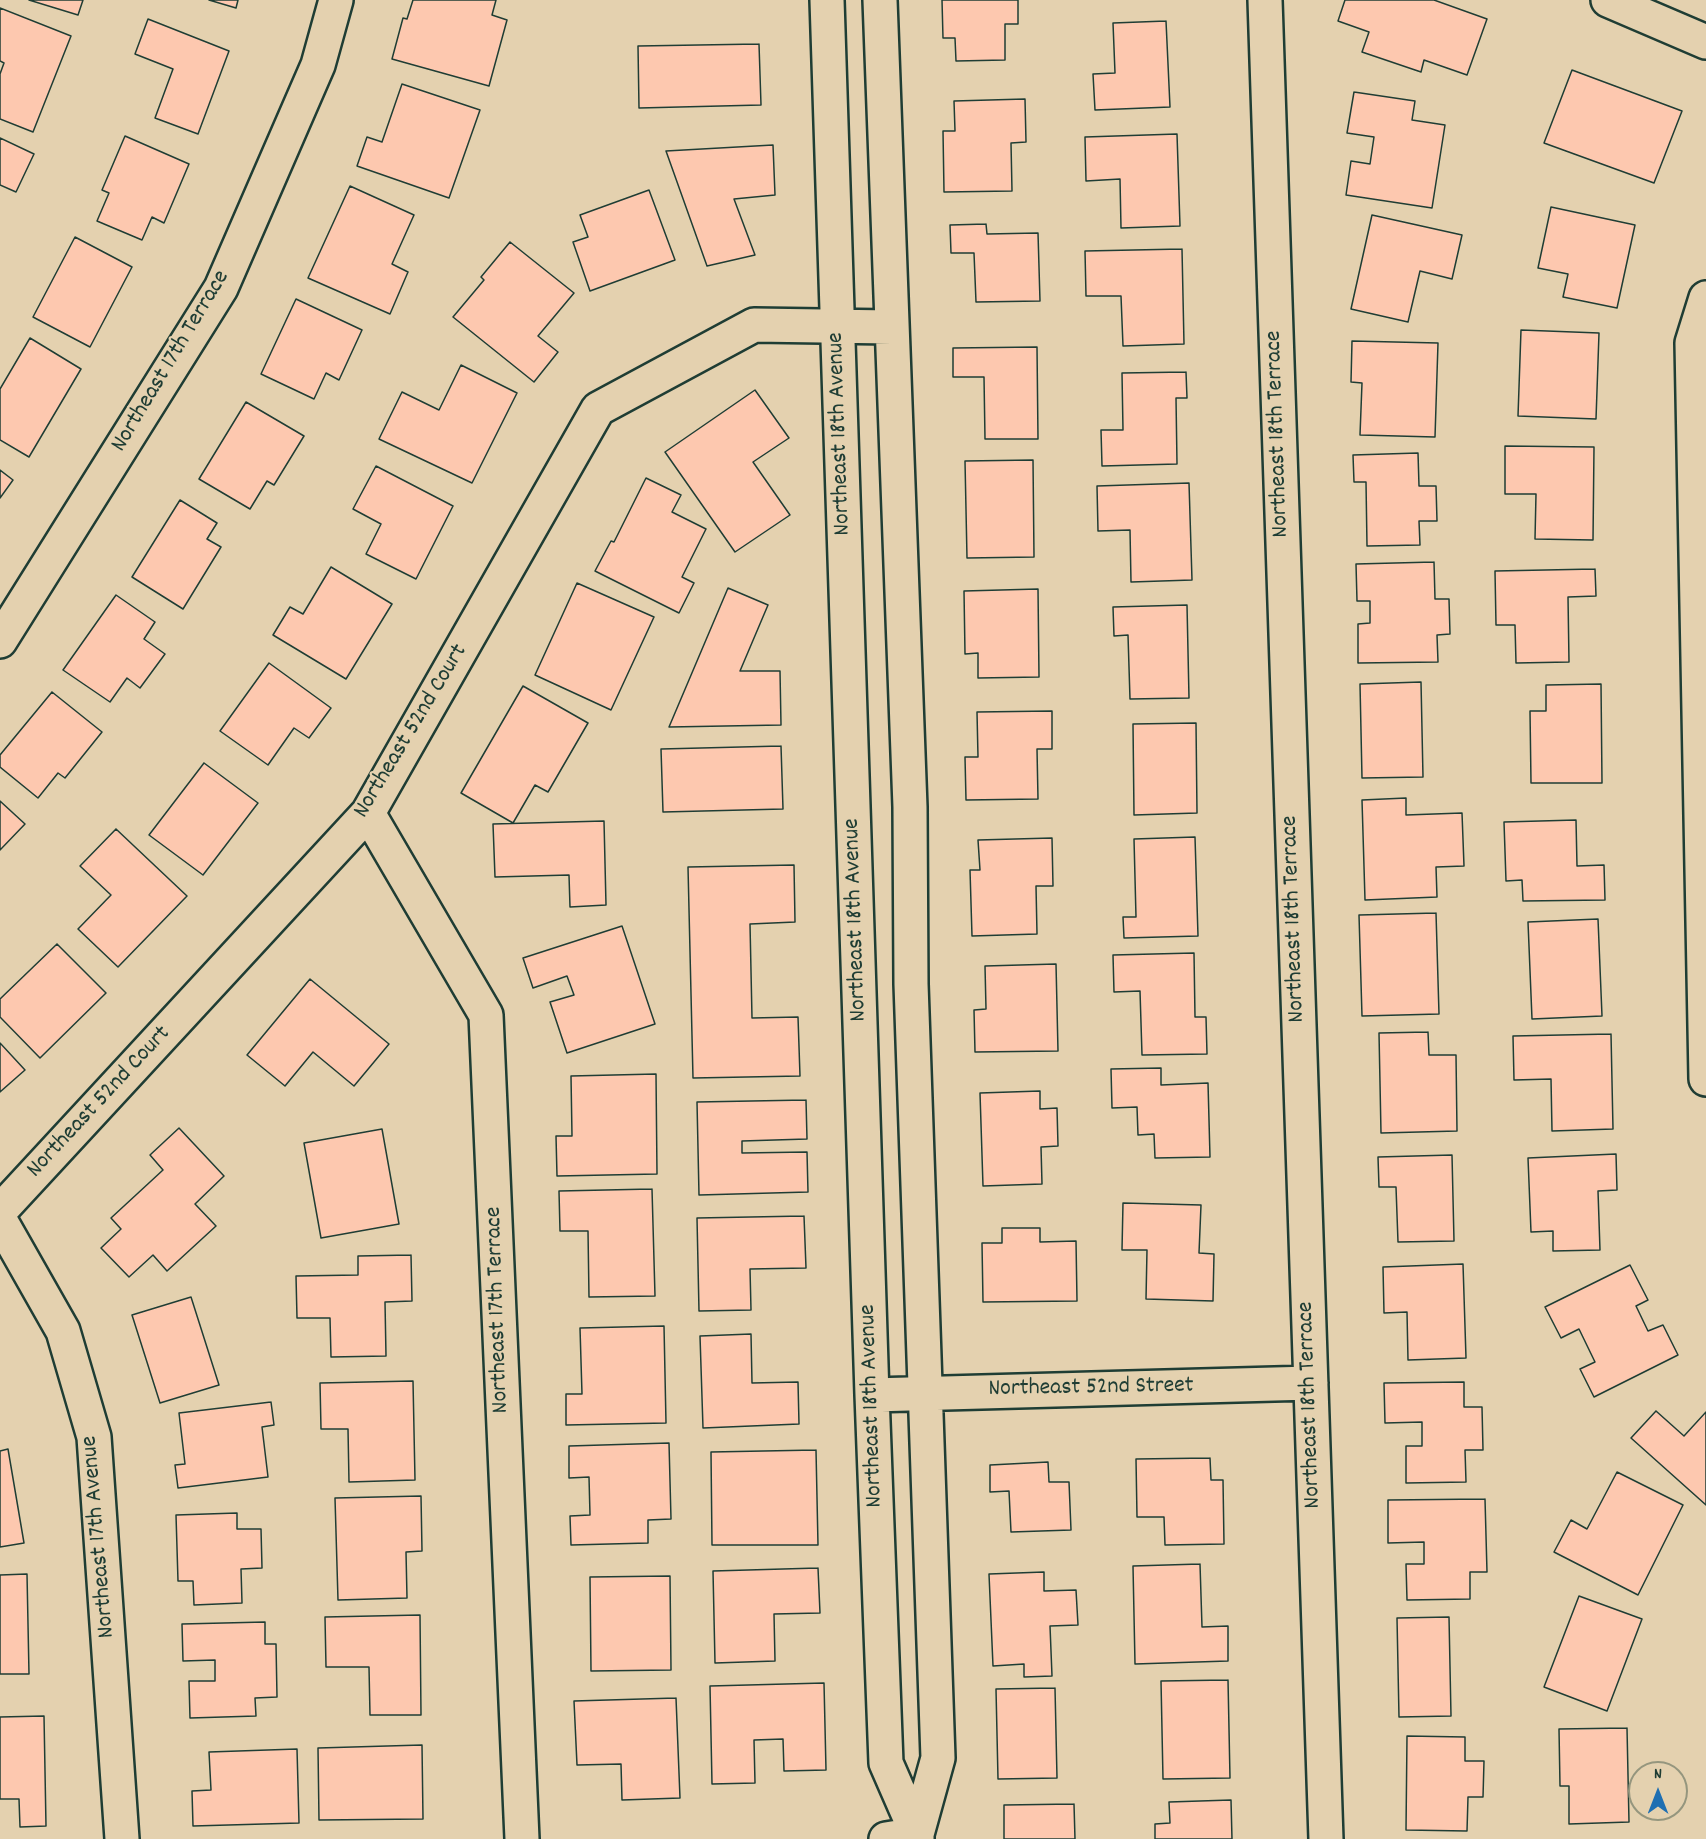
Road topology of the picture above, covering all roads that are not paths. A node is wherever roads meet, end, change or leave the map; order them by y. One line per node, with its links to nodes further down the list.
1 (336, 0): 10 (street, Northeast 17th Terrace)
2 (827, 0): 8 (street, Northeast 18th Avenue)
3 (880, 0): 9 (street, Northeast 18th Avenue)
4 (1265, 0): 15 (street, Northeast 18th Terrace)
5 (1608, 0): 6 (street)
6 (1706, 42)
7 (1706, 298): 12 (street)
8 (838, 327): 9 (street, Northeast 52nd Court); 11 (street, Northeast 52nd Court); 17 (street, Northeast 18th Avenue)
9 (892, 327): 16 (street, Northeast 18th Avenue)
10 (0, 640)
11 (368, 813): 13 (street, Northeast 52nd Court); 20 (street, Northeast 17th Terrace)
12 (1706, 1079)
13 (0, 1211)
14 (0, 1220): 19 (street, Northeast 17th Avenue)
15 (1311, 1383): 16 (street, Northeast 52nd Street); 21 (street, Northeast 18th Terrace)
16 (926, 1393): 17 (street, Northeast 52nd Street); 18 (street, Northeast 18th Avenue)
17 (872, 1395): 18 (street, Northeast 18th Avenue)
18 (907, 1837)
19 (122, 1839)
20 (522, 1839)
21 (1326, 1839)

